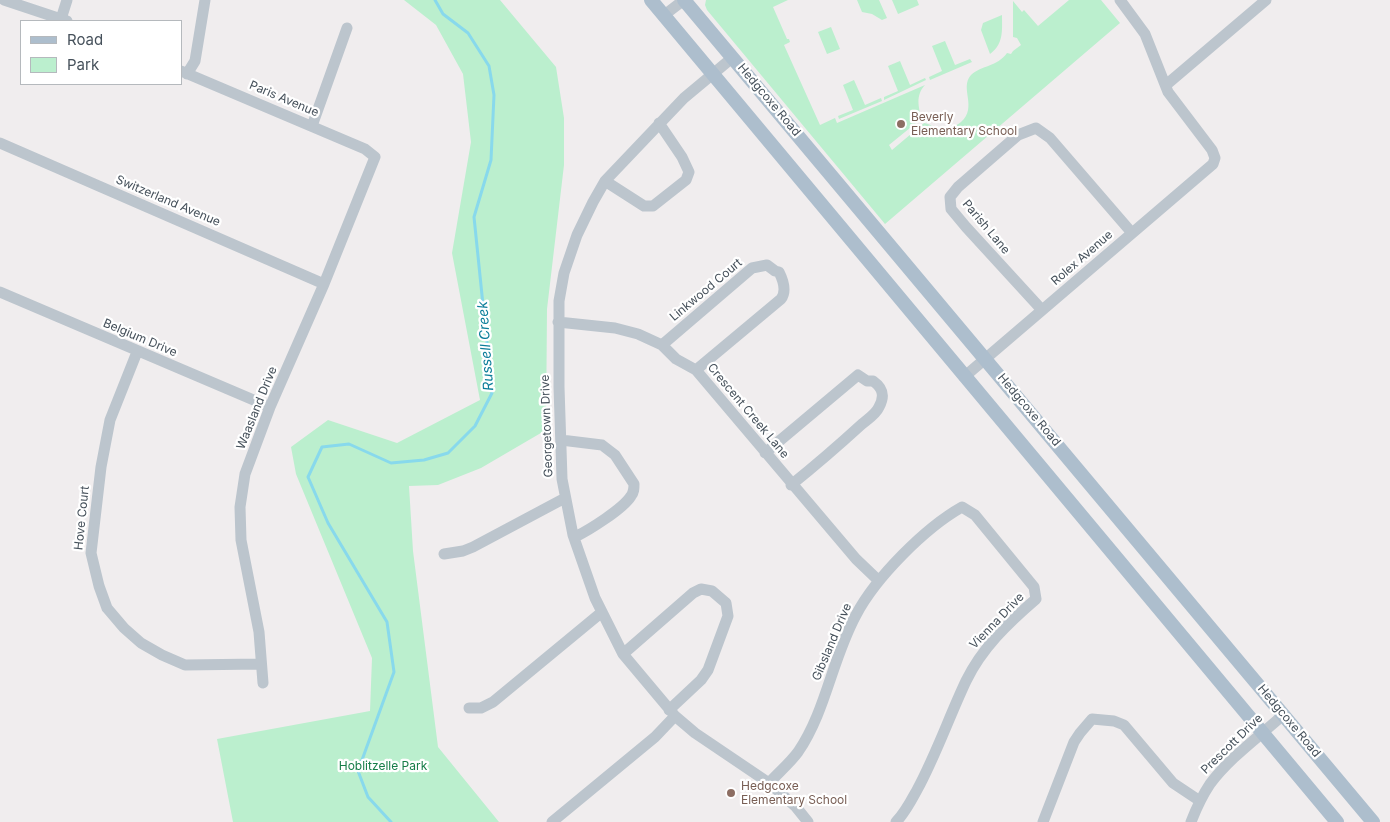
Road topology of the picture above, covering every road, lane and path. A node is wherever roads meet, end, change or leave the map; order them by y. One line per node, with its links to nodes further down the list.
1 (4, 0): 9 (street)
2 (67, 0): 9 (street)
3 (205, 0): 12 (street)
4 (651, 0): 8 (main road)
5 (684, 0): 8 (street); 11 (main road, Hedgcoxe Road)
6 (1120, 0): 14 (street)
7 (1266, 0): 14 (street)
8 (663, 16): 13 (main road)
9 (64, 20)
10 (347, 28): 16 (street)
11 (732, 58): 13 (street, Georgetown Drive); 27 (main road, Hedgcoxe Road)
12 (184, 72): 16 (street, Paris Avenue)
13 (712, 75): 15 (street, Georgetown Drive); 29 (main road)
14 (1166, 85): 20 (street, Rolex Avenue)
15 (659, 123): 19 (street, Georgetown Drive); 19 (street)
16 (312, 126): 18 (street, Paris Avenue)
17 (0, 143): 21 (street, Switzerland Avenue)
18 (375, 157): 21 (street, Waasland Drive)
19 (605, 182): 24 (street, Georgetown Drive)
20 (1132, 233): 23 (street, Rolex Avenue); 23 (street, Parish Lane)
21 (324, 284): 30 (street, Waasland Drive)
22 (0, 294): 26 (street, Belgium Drive)
23 (1042, 310): 27 (street, Rolex Avenue)
24 (558, 322): 25 (street, Crescent Creek Lane); 31 (street, Georgetown Drive)
25 (662, 345): 28 (street, Crescent Creek Lane); 28 (street, Linkwood Court)
26 (137, 352): 30 (street, Belgium Drive); 41 (street, Hove Court)
27 (986, 358): 29 (street, Rolex Avenue); 45 (main road, Hedgcoxe Road)
28 (696, 370): 32 (street, Crescent Creek Lane)
29 (964, 376): 46 (main road)
30 (270, 408): 41 (street, Waasland Drive)
31 (561, 440): 34 (street, Georgetown Drive); 36 (street)
32 (765, 453): 33 (street, Crescent Creek Lane); 33 (street)
33 (791, 484): 38 (street, Crescent Creek Lane)
34 (565, 498): 36 (street, Georgetown Drive); 37 (street)
35 (962, 507): 38 (street, Gibsland Drive); 51 (street, Vienna Drive)
36 (574, 537): 39 (street, Georgetown Drive)
37 (444, 554)
38 (879, 581): 47 (street, Gibsland Drive)
39 (602, 612): 40 (street, Georgetown Drive); 43 (street)
40 (623, 654): 44 (street, Georgetown Drive); 44 (street)
41 (260, 664): 42 (street, Waasland Drive)
42 (262, 683)
43 (469, 708)
44 (672, 713): 47 (street, Georgetown Drive); 49 (street)
45 (1283, 714): 46 (street, Prescott Drive); 55 (main road, Hedgcoxe Road)
46 (1262, 733): 48 (street, Prescott Drive); 54 (main road)
47 (769, 783): 50 (street, Georgetown Drive)
48 (1200, 800): 52 (street); 53 (street, Prescott Drive)
49 (552, 822)
50 (808, 822)
51 (896, 822)
52 (1043, 822)
53 (1191, 822)
54 (1337, 822)
55 (1373, 822)

